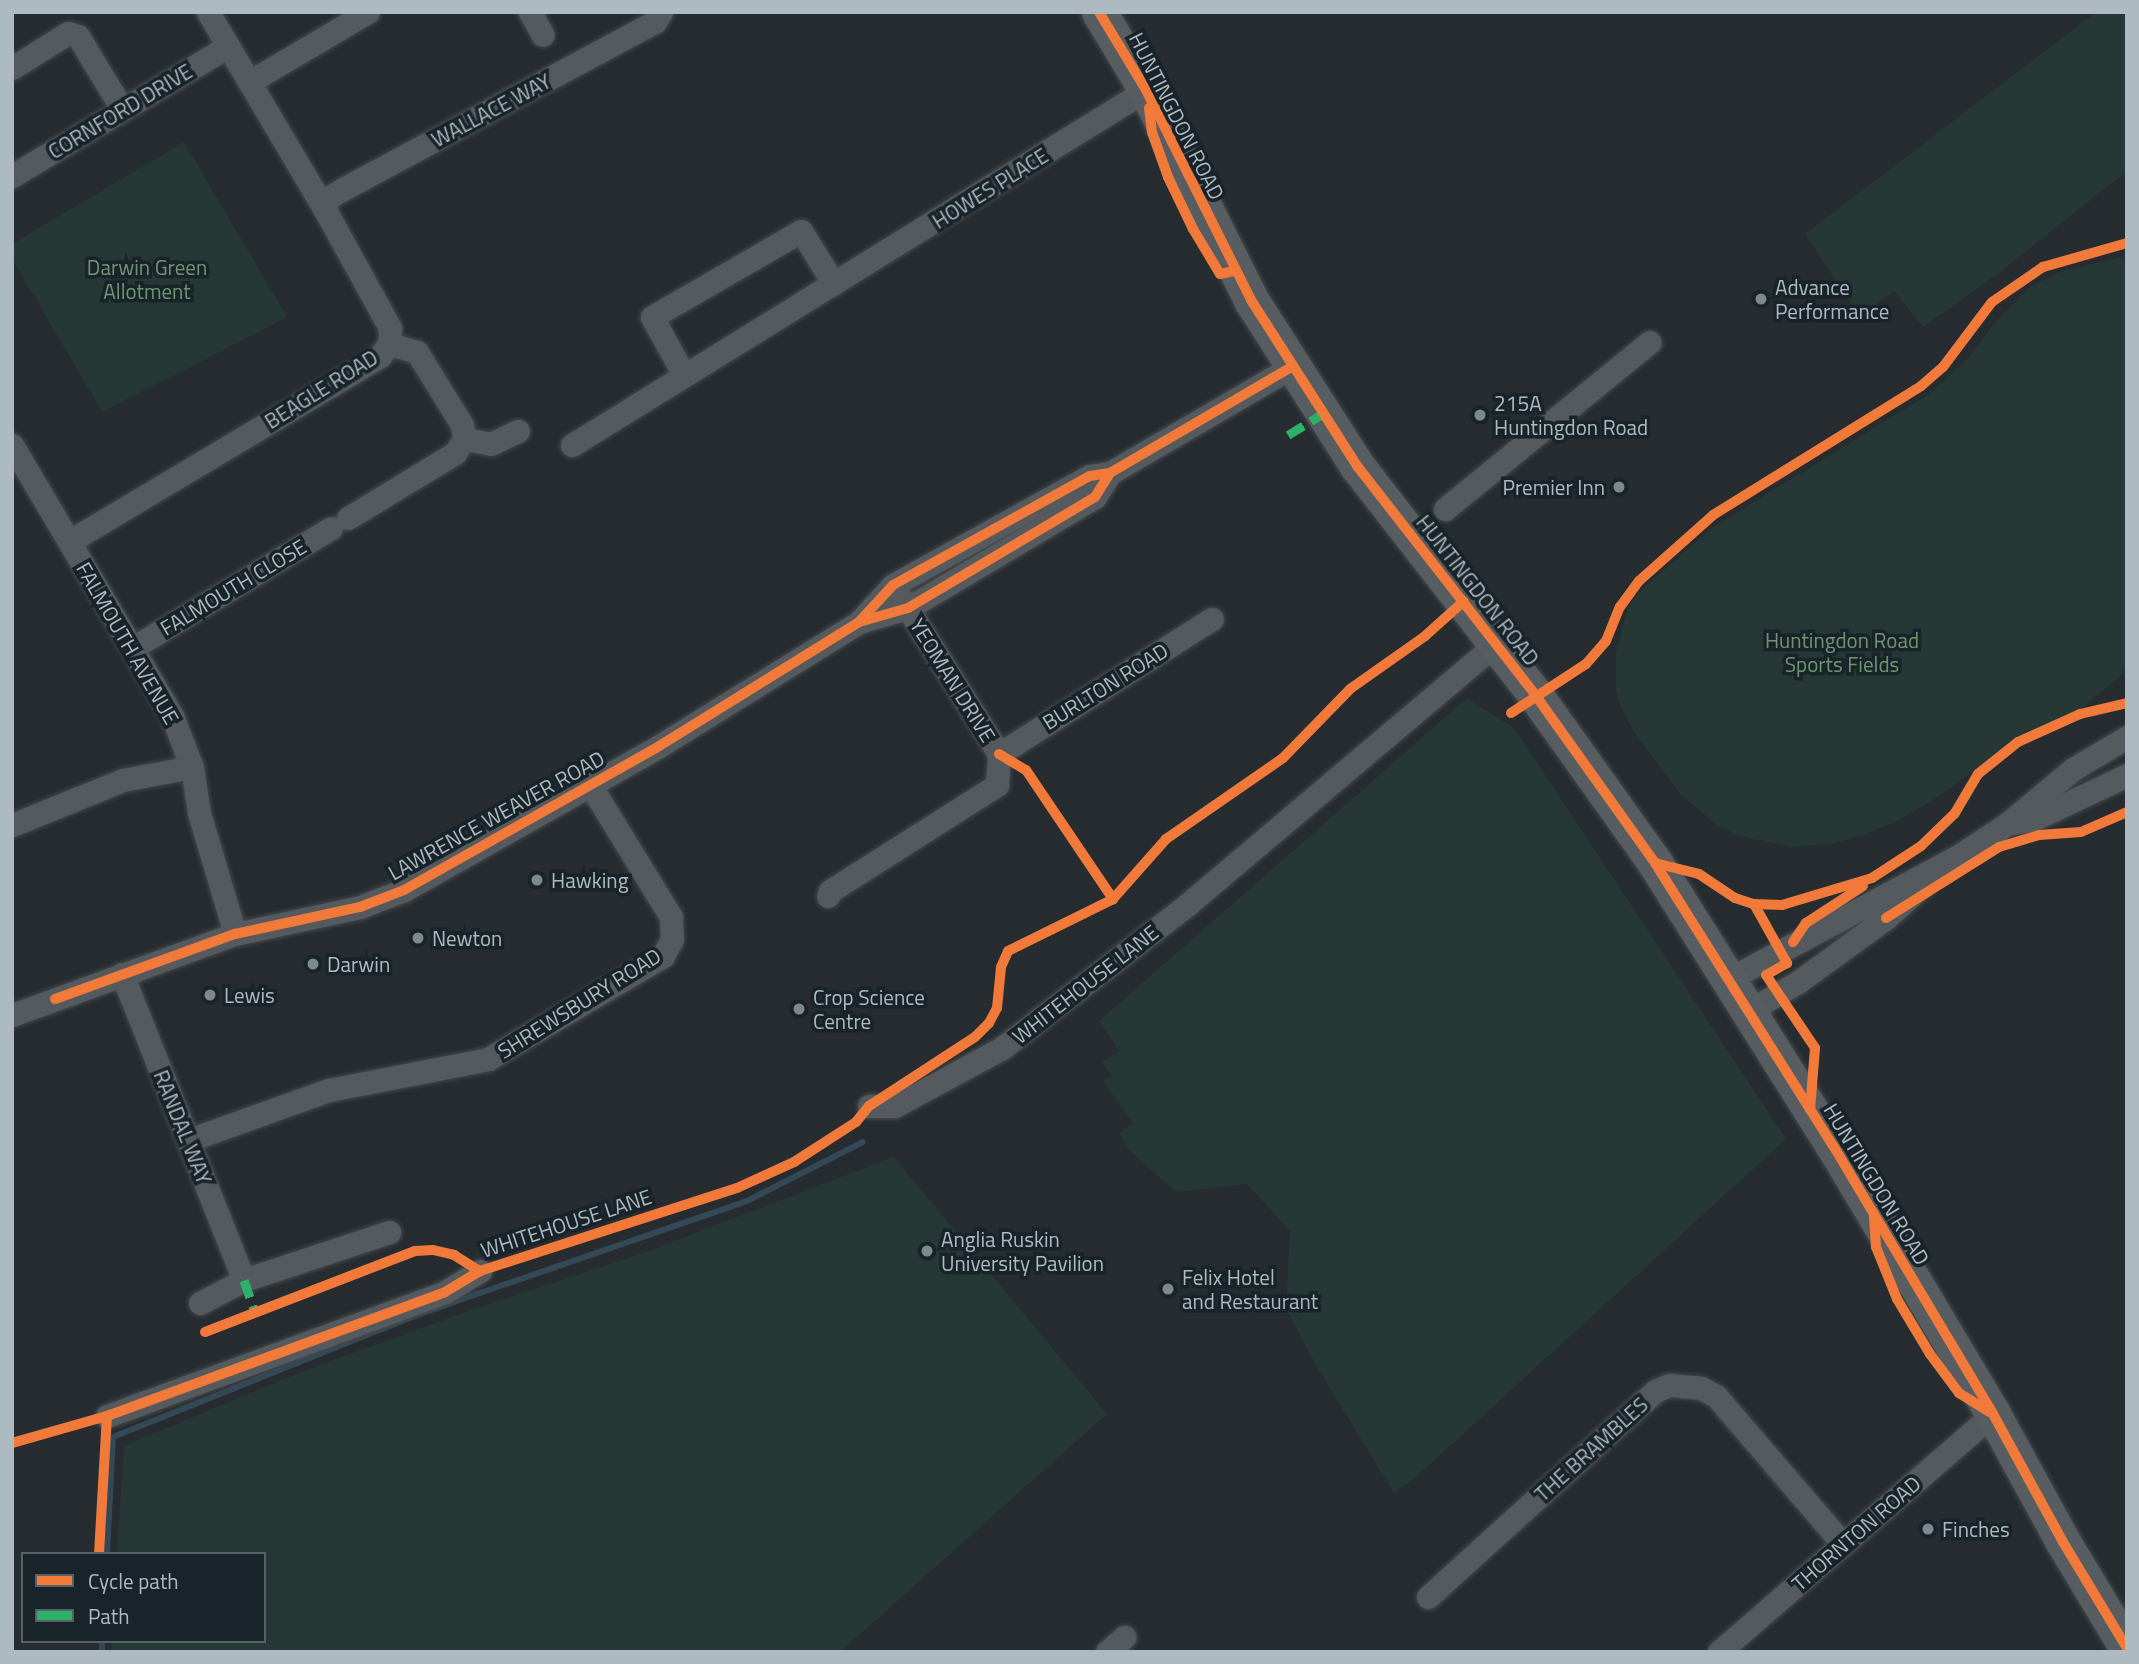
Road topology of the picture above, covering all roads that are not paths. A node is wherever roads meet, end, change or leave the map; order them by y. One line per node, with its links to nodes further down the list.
1 (208, 12): 7 (street, BEAGLE ROAD)
2 (368, 12): 9 (street)
3 (530, 12): 6 (street)
4 (661, 12): 13 (street, WALLACE WAY)
5 (1100, 12): 10 (main road, HUNTINGDON ROAD)
6 (543, 35)
7 (228, 46): 9 (street, BEAGLE ROAD); 11 (street, CORNFORD DRIVE)
8 (12, 68): 11 (street)
9 (249, 82): 13 (street, BEAGLE ROAD)
10 (1146, 90): 14 (street, HOWES PLACE); 17 (main road, HUNTINGDON ROAD)
11 (122, 109): 12 (street, CORNFORD DRIVE)
12 (12, 176)
13 (325, 210): 16 (street, BEAGLE ROAD)
14 (834, 284): 18 (street, HOWES PLACE); 18 (street)
15 (1650, 342): 24 (street)
16 (389, 344): 20 (street); 25 (street, BEAGLE ROAD)
17 (1293, 366): 23 (street, LAWRENCE WEAVER ROAD); 30 (main road, HUNTINGDON ROAD)
18 (684, 375): 22 (street, HOWES PLACE)
19 (518, 431): 20 (street)
20 (464, 439): 31 (street, FALMOUTH CLOSE)
21 (12, 445): 25 (street, FALMOUTH AVENUE)
22 (572, 445)
23 (1110, 473): 26 (street, LAWRENCE WEAVER ROAD); 27 (street, LAWRENCE WEAVER ROAD)
24 (1445, 509)
25 (70, 541): 31 (street, FALMOUTH AVENUE)
26 (893, 585): 27 (street, YEOMAN DRIVE); 29 (street, LAWRENCE WEAVER ROAD)
27 (908, 608): 29 (street, LAWRENCE WEAVER ROAD); 33 (street, YEOMAN DRIVE)
28 (1212, 619): 33 (street, BURLTON ROAD)
29 (859, 622): 36 (street, LAWRENCE WEAVER ROAD)
30 (1496, 643): 43 (main road, HUNTINGDON ROAD); 46 (street, WHITEHOUSE LANE)
31 (134, 647): 34 (street, FALMOUTH AVENUE)
32 (2127, 737): 37 (street)
33 (999, 754): 40 (street, YEOMAN DRIVE)
34 (192, 767): 38 (street); 41 (street, FALMOUTH AVENUE)
35 (2127, 775): 37 (street)
36 (590, 785): 41 (street, LAWRENCE WEAVER ROAD); 47 (street, SHREWSBURY ROAD)
37 (2007, 824): 39 (street)
38 (12, 825)
39 (1955, 858): 43 (street); 44 (street)
40 (828, 896)
41 (235, 934): 42 (street, LAWRENCE WEAVER ROAD)
42 (122, 974): 45 (street, LAWRENCE WEAVER ROAD); 47 (street, RANDAL WAY)
43 (1727, 980): 44 (main road, HUNTINGDON ROAD)
44 (1747, 1012): 52 (main road, HUNTINGDON ROAD)
45 (12, 1015)
46 (869, 1106)
47 (188, 1140): 50 (street, RANDAL WAY)
48 (389, 1232): 50 (street)
49 (480, 1270): 53 (street, WHITEHOUSE LANE)
50 (244, 1280): 51 (street)
51 (200, 1303)
52 (1993, 1414): 54 (street, THORNTON ROAD); 56 (main road, HUNTINGDON ROAD)
53 (107, 1416)
54 (1843, 1544): 55 (street, THE BRAMBLES); 57 (street, THORNTON ROAD)
55 (1428, 1597)
56 (2127, 1648)
57 (1719, 1652)

